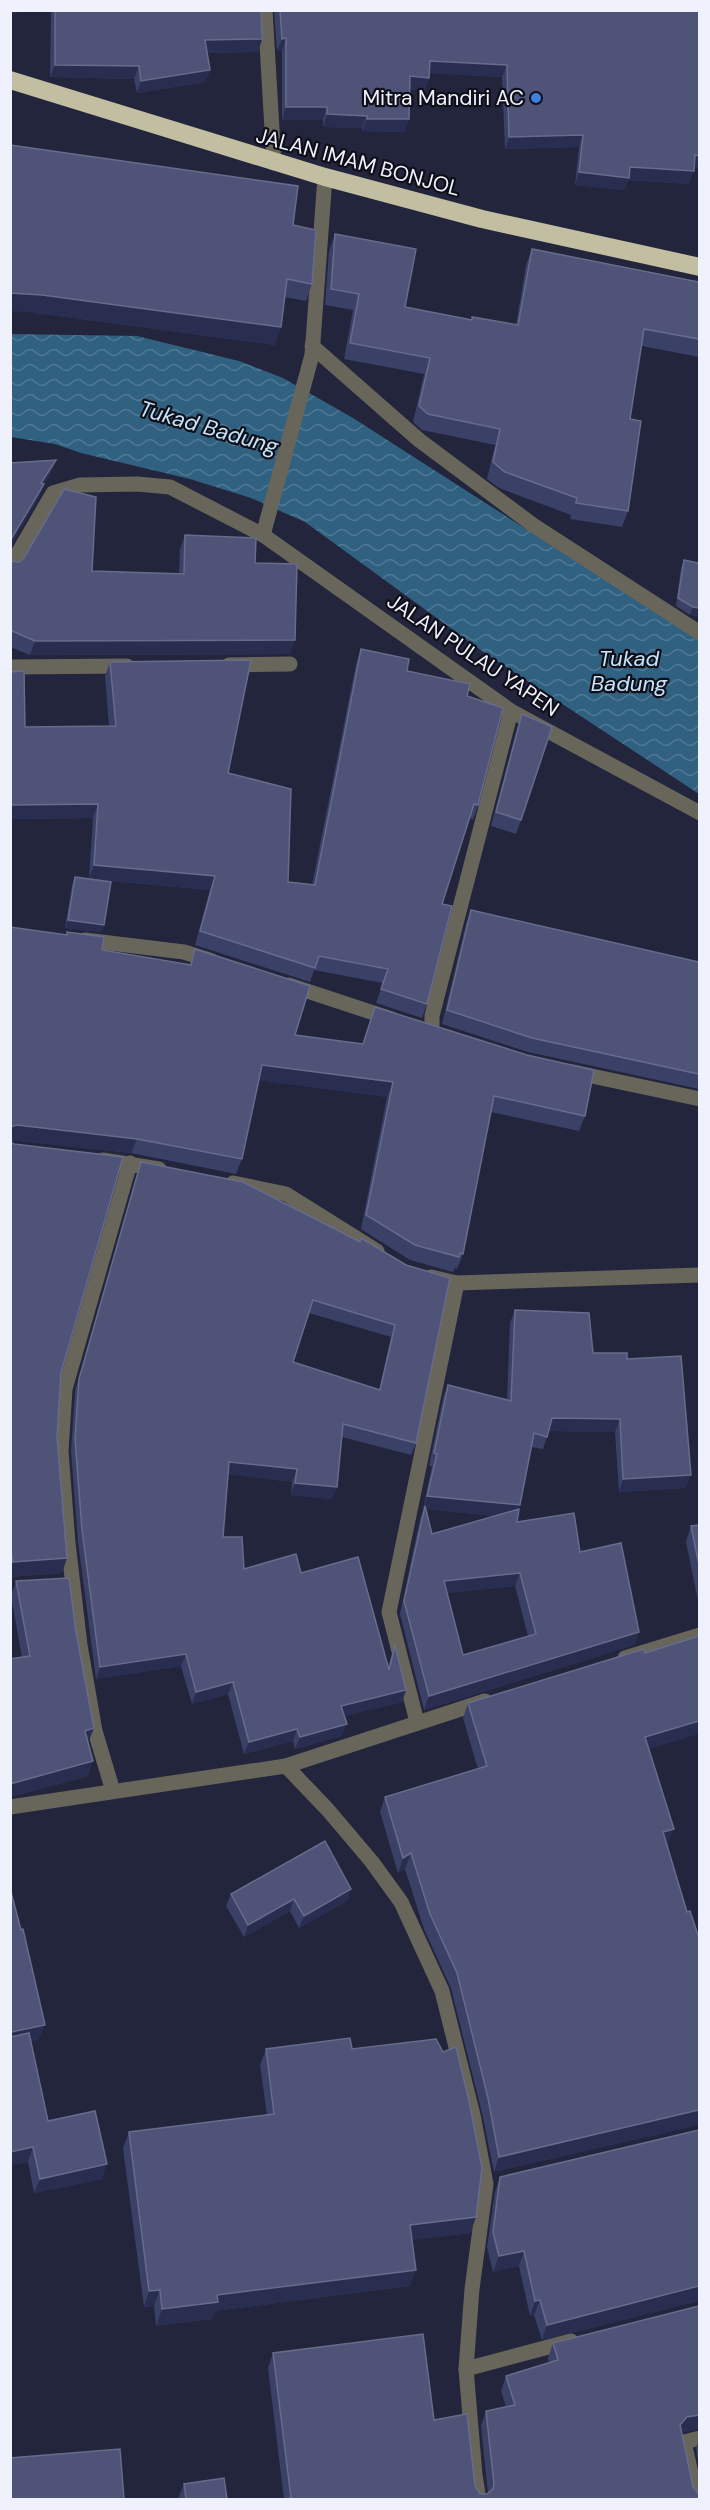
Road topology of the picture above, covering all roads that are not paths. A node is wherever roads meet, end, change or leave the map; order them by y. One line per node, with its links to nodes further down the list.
1 (265, 10): 3 (street)
2 (10, 80): 3 (highway, JALAN IMAM BONJOL)
3 (274, 163): 4 (highway, JALAN IMAM BONJOL)
4 (325, 177): 5 (highway, JALAN IMAM BONJOL); 6 (street)
5 (699, 267)
6 (312, 351): 7 (street); 9 (street)
7 (263, 535): 8 (street, JALAN PULAU YAPEN); 14 (street, JALAN PULAU YAPEN)
8 (10, 567)
9 (699, 633)
10 (290, 664): 11 (street)
11 (208, 665)
12 (139, 666): 13 (street)
13 (10, 668)
14 (511, 711): 15 (street, JALAN PULAU YAPEN); 18 (street)
15 (699, 813)
16 (73, 939): 17 (street)
17 (228, 965)
18 (272, 979)
19 (560, 1069): 20 (street)
20 (699, 1099)
21 (88, 1158): 22 (street)
22 (130, 1163): 23 (street); 34 (street)
23 (175, 1172)
24 (219, 1181): 25 (street)
25 (389, 1258)
26 (416, 1272): 28 (street)
27 (699, 1275): 28 (street)
28 (457, 1283): 32 (street)
29 (699, 1635): 30 (street)
30 (610, 1662)
31 (497, 1697): 32 (street)
32 (417, 1722): 33 (street)
33 (286, 1766): 34 (street); 37 (street)
34 (113, 1791): 35 (street)
35 (10, 1807)
36 (581, 2338): 37 (street)
37 (466, 2369): 39 (street)
38 (699, 2438): 40 (street)
39 (479, 2499)
40 (697, 2499)

